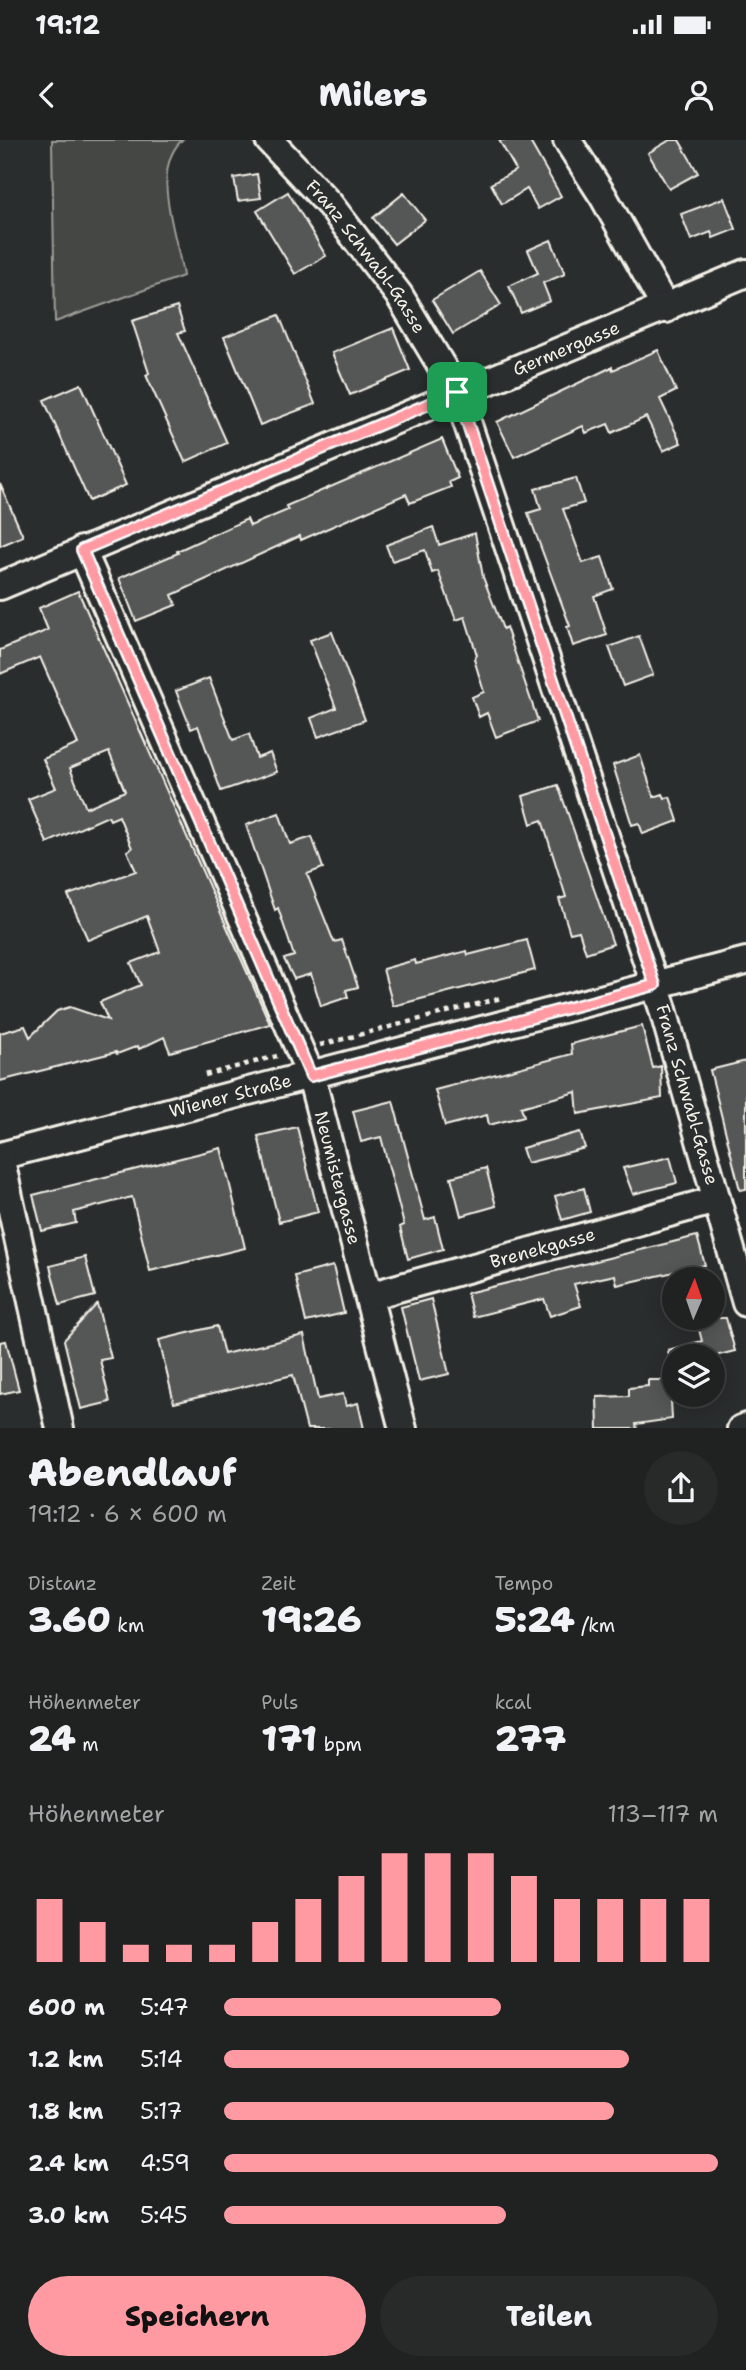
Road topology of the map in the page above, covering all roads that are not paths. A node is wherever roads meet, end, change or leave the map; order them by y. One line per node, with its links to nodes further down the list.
1 (269, 140): 5 (street, Franz Schwabl-Gasse)
2 (567, 140): 4 (street)
3 (746, 273): 4 (street, Germergasse)
4 (666, 309): 5 (street, Germergasse)
5 (457, 392): 6 (street, Germergasse); 9 (street, Franz Schwabl-Gasse)
6 (82, 550): 7 (street, Germergasse); 10 (street, Neumistergasse)
7 (0, 586)
8 (746, 961): 9 (street, Wiener Straße)
9 (655, 985): 10 (street, Wiener Straße); 12 (street, Franz Schwabl-Gasse)
10 (311, 1076): 11 (street, Wiener Straße); 13 (street, Neumistergasse)
11 (0, 1156): 15 (street)
12 (716, 1200): 13 (street, Brenekgasse); 14 (street, Franz Schwabl-Gasse)
13 (369, 1296): 16 (street, Neumistergasse)
14 (746, 1303)
15 (60, 1428)
16 (403, 1428)

